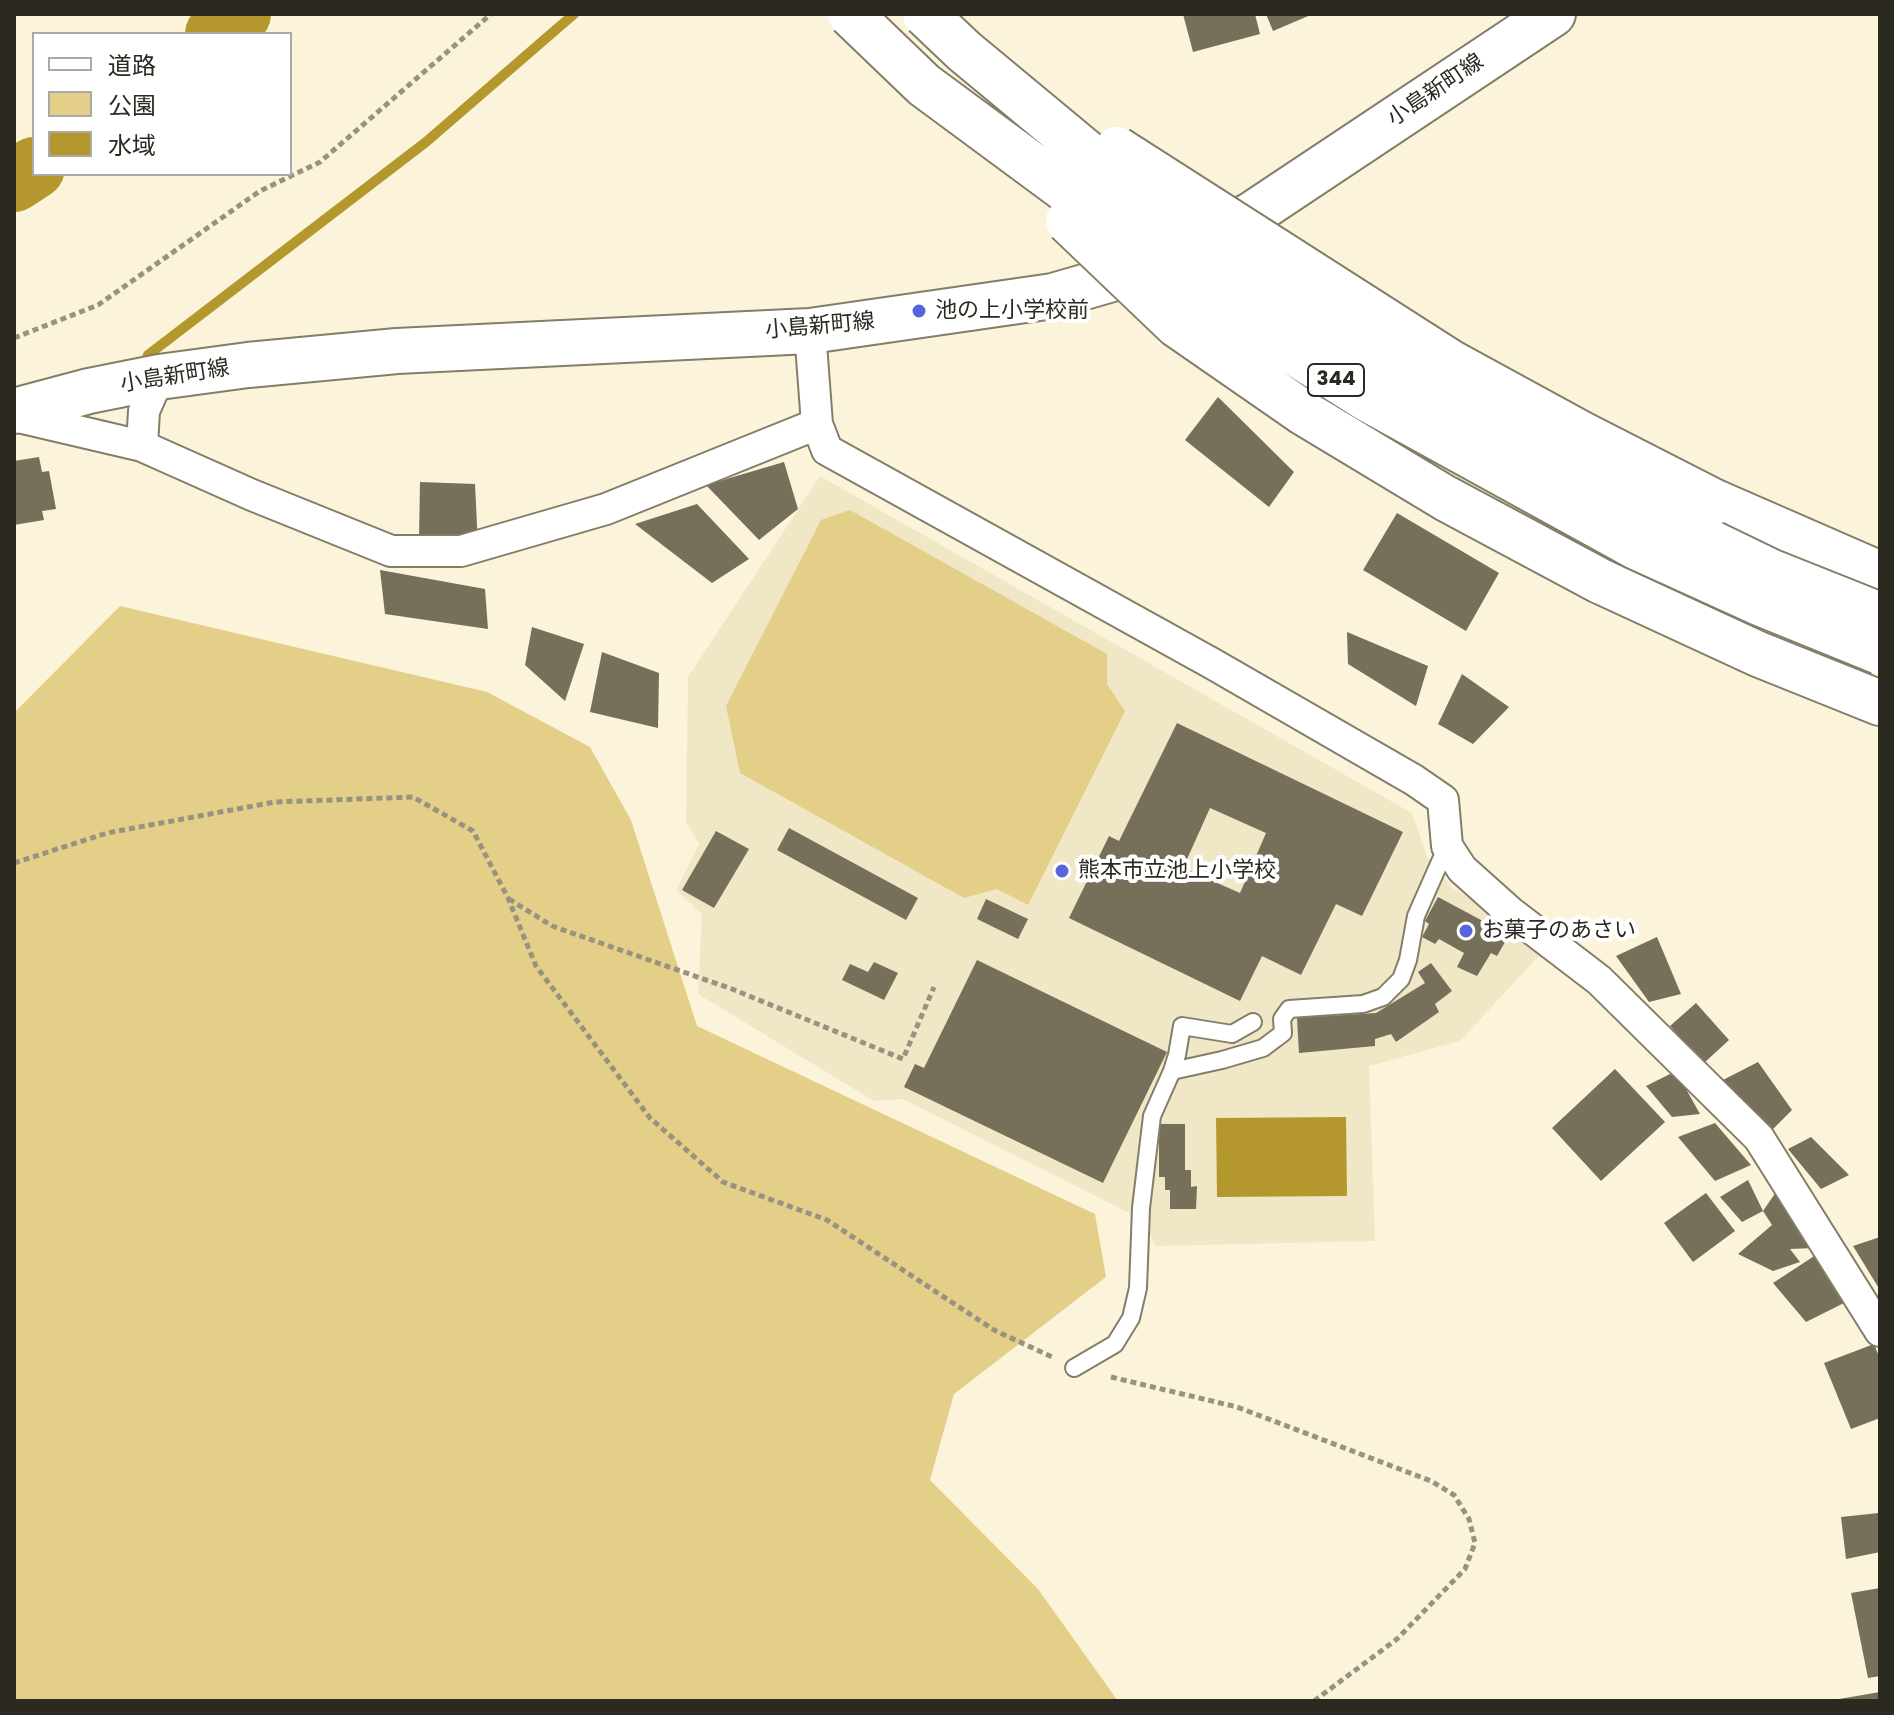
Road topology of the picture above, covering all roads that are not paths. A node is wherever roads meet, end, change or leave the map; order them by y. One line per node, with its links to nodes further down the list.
1 (850, 14): 5 (main road, 344, bridge)
2 (925, 14): 4 (main road, 344, bridge)
3 (1553, 14): 6 (main road, 小島新町線)
4 (964, 51): 11 (main road, bridge); 12 (main road, 344, bridge)
5 (924, 85): 13 (main road, 344, bridge); 14 (main road, bridge)
6 (810, 331): 7 (main road, 小島新町線); 9 (street)
7 (159, 377): 8 (main road, 小島新町線); 10 (street)
8 (14, 414): 10 (street)
9 (817, 424): 10 (street); 15 (street)
10 (142, 446)
11 (1880, 574)
12 (1880, 615)
13 (1880, 652)
14 (1880, 703)
15 (1447, 846): 17 (lane); 18 (street)
16 (1253, 1022): 17 (lane)
17 (1172, 1071): 19 (lane)
18 (1880, 1331)
19 (1074, 1368)

